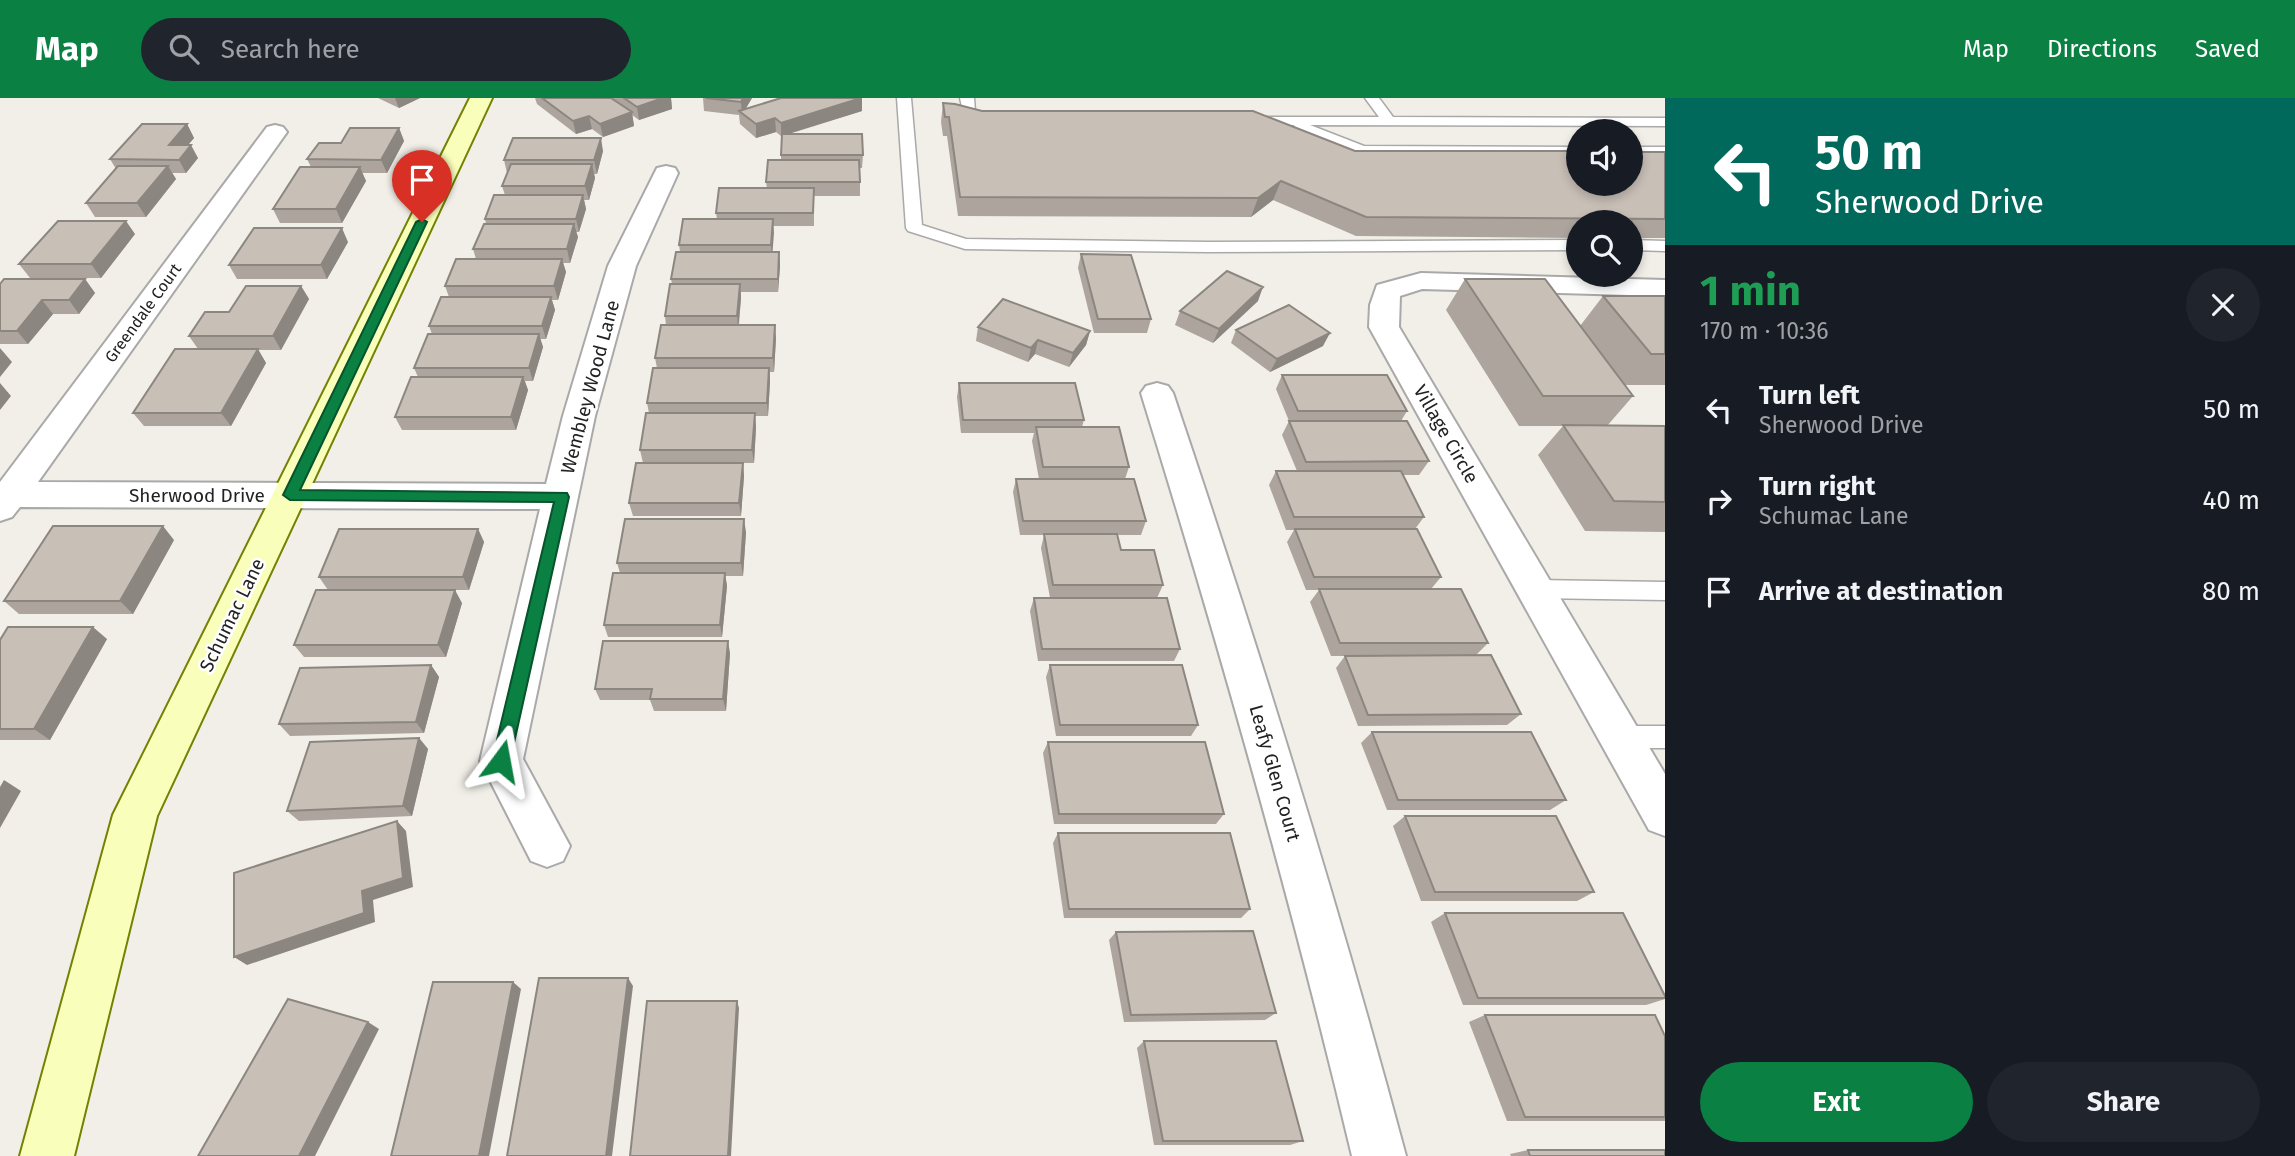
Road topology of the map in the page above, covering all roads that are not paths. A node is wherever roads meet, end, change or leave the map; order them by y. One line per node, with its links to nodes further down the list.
1 (481, 98): 20 (street, Schumac Lane)
2 (904, 98): 15 (lane)
3 (967, 98): 5 (lane)
4 (1372, 98): 8 (lane)
5 (1003, 121)
6 (1233, 121): 7 (lane)
7 (1287, 121): 8 (lane); 11 (lane)
8 (1389, 121): 9 (lane)
9 (1665, 122)
10 (275, 132): 22 (street, Greendale Court)
11 (1566, 151)
12 (1643, 151): 13 (lane)
13 (1665, 151)
14 (666, 173): 21 (street, Wembley Wood Lane)
15 (1566, 245)
16 (1643, 246): 17 (lane)
17 (1665, 246)
18 (1665, 288): 23 (street, Village Circle)
19 (1157, 393): 30 (street, Leafy Glen Court)
20 (290, 495): 21 (street, Sherwood Drive); 22 (street, Sherwood Drive); 29 (street, Schumac Lane)
21 (562, 497): 28 (street, Wembley Wood Lane)
22 (3, 499)
23 (1535, 589): 24 (lane); 25 (street, Village Circle)
24 (1665, 591)
25 (1620, 737): 26 (lane); 27 (street, Village Circle)
26 (1665, 737)
27 (1665, 815)
28 (547, 846)
29 (47, 1156)
30 (1379, 1156)

